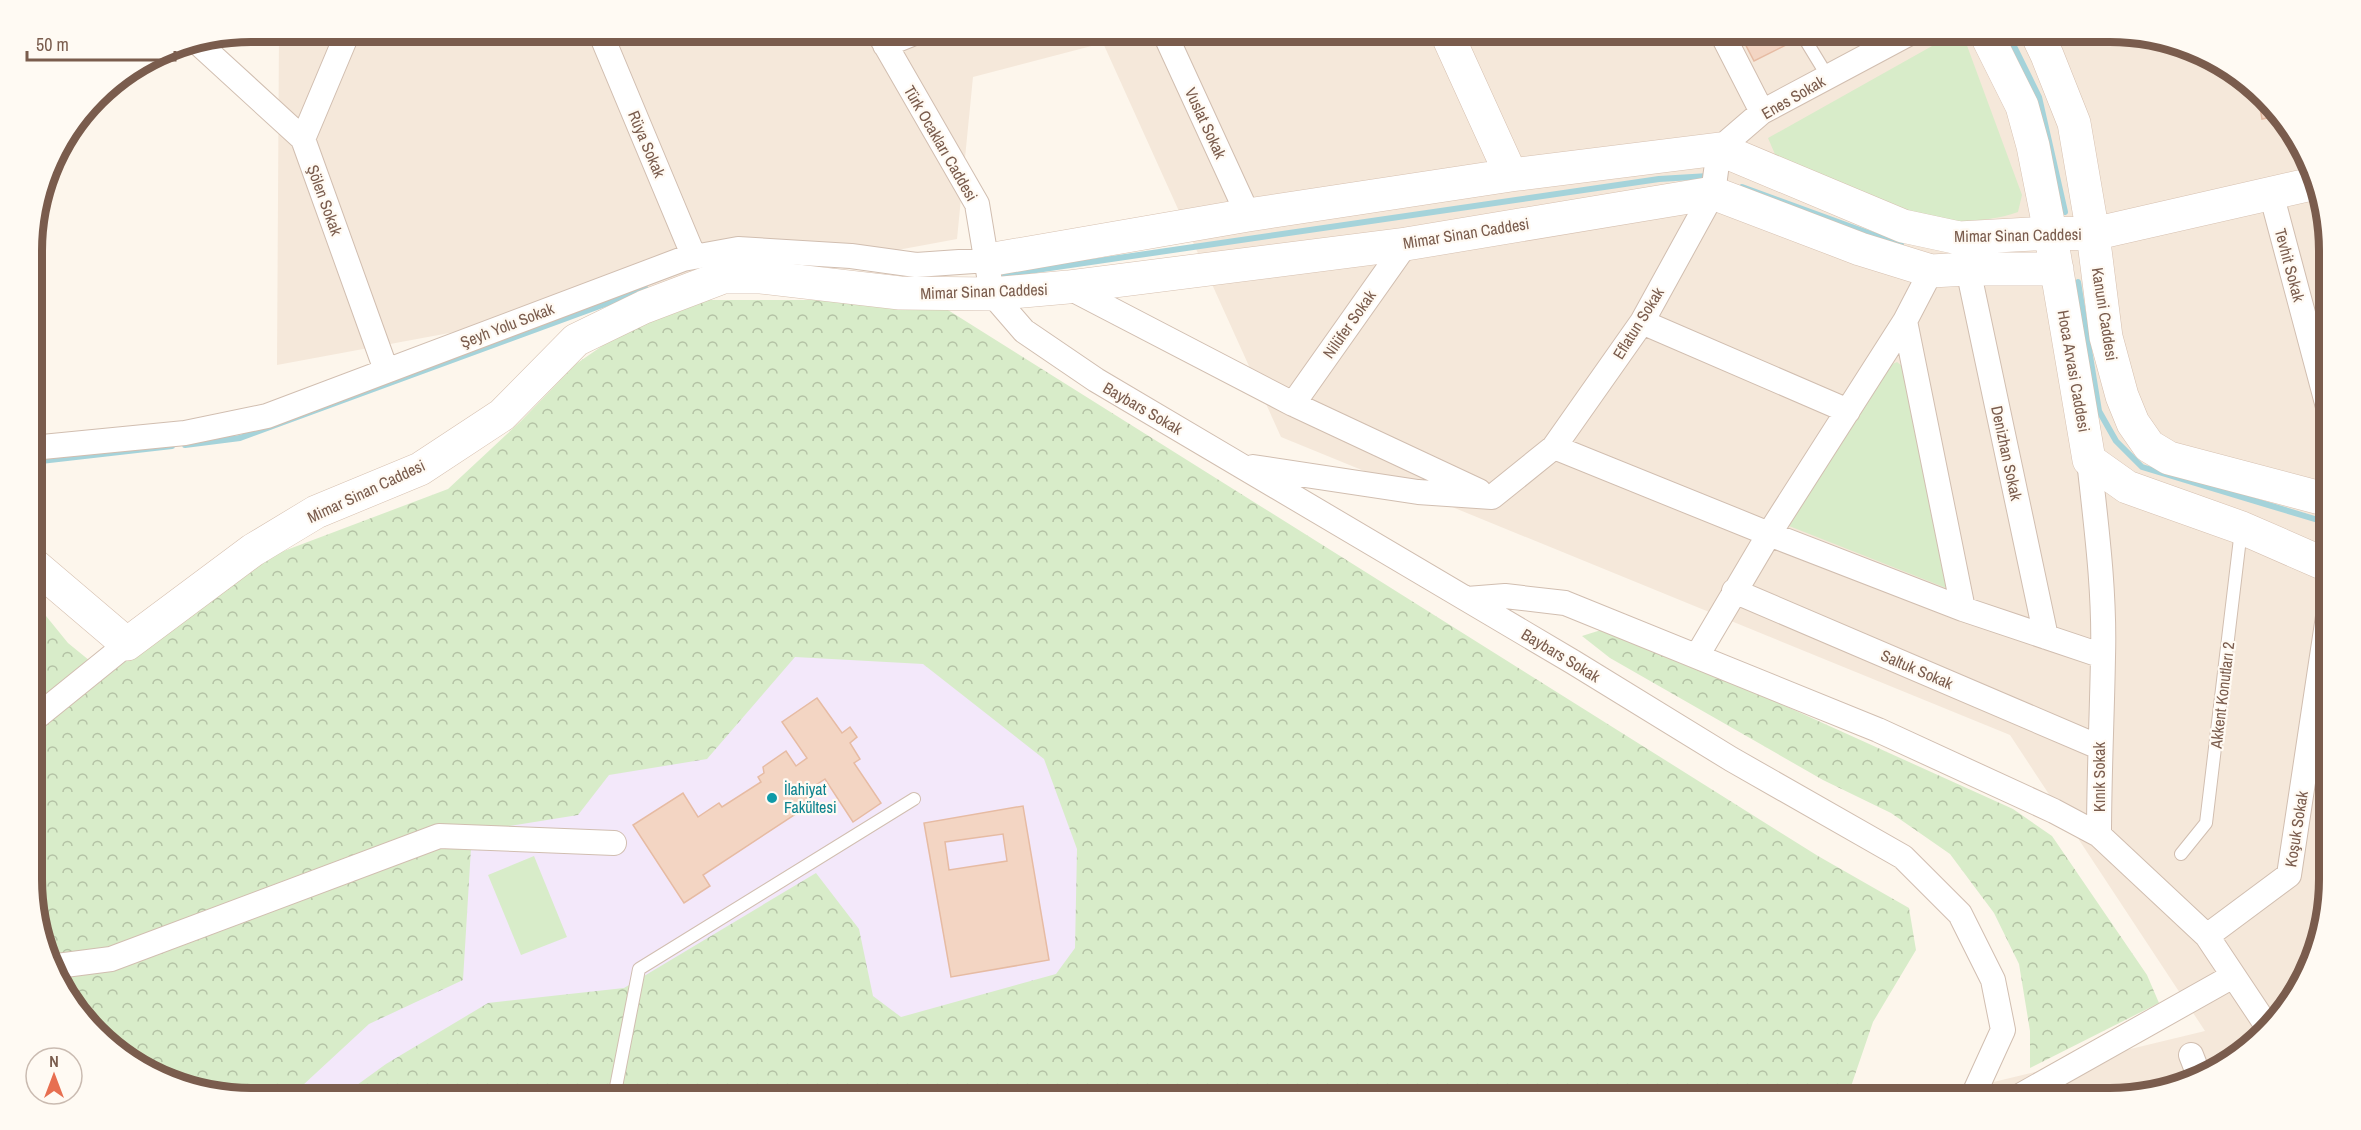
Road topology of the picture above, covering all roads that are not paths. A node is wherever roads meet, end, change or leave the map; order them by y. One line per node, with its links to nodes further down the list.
1 (344, 42): 14 (street)
2 (604, 42): 24 (street, Rüya Sokak)
3 (883, 42): 25 (street, Türk Ocakları Caddesi)
4 (1169, 42): 20 (street, Vuslat Sokak)
5 (1451, 42): 16 (street)
6 (1726, 42): 13 (street)
7 (1807, 42): 12 (lane)
8 (1893, 42): 12 (street, Enes Sokak)
9 (1990, 42): 21 (street, Hoca Arvasi Caddesi)
10 (2041, 42): 22 (street, Kanuni Caddesi)
11 (202, 48): 14 (street)
12 (1828, 77): 13 (street, Enes Sokak)
13 (1762, 112): 15 (street, Enes Sokak)
14 (303, 139): 33 (street, Şölen Sokak)
15 (1719, 149): 16 (street, Mimar Sinan Caddesi); 18 (street); 21 (street, Mimar Sinan Caddesi)
16 (1511, 175): 20 (street, Mimar Sinan Caddesi)
17 (2308, 185): 19 (street, Mimar Sinan Caddesi)
18 (1713, 193): 23 (street, Mimar Sinan Caddesi); 28 (street, Mimar Sinan Caddesi); 32 (street, Eflatun Sokak)
19 (2271, 193): 22 (street, Mimar Sinan Caddesi); 34 (street, Tevhit Sokak)
20 (1248, 215): 25 (street, Mimar Sinan Caddesi)
21 (2050, 233): 22 (street, Mimar Sinan Caddesi); 27 (street, Hoca Arvasi Caddesi)
22 (2093, 234): 42 (street, Kanuni Caddesi)
23 (1406, 243): 29 (street, Mimar Sinan Caddesi); 35 (street, Nilüfer Sokak)
24 (694, 257): 25 (street, Şeyh Yolu Sokak); 33 (street, Şeyh Yolu Sokak)
25 (988, 260): 30 (street, Türk Ocakları Caddesi)
26 (1968, 268): 27 (street, Mimar Sinan Caddesi); 28 (street, Mimar Sinan Caddesi); 50 (street, Denizhan Sokak)
27 (2057, 269): 39 (street, Hoca Arvasi Caddesi)
28 (1931, 271): 31 (street)
29 (1068, 287): 30 (street, Mimar Sinan Caddesi); 35 (street)
30 (992, 294): 40 (street, Baybars Sokak); 51 (street, Mimar Sinan Caddesi)
31 (1905, 321): 36 (street); 49 (street)
32 (1642, 322): 36 (street); 38 (street, Eflatun Sokak)
33 (386, 370): 37 (street, Şeyh Yolu Sokak)
34 (2319, 373)
35 (1293, 404): 41 (street)
36 (1848, 411): 44 (street)
37 (42, 447)
38 (1554, 447): 41 (street, Eflatun Sokak); 44 (street)
39 (2089, 460): 43 (street); 53 (street, Kınık Sokak)
40 (1242, 466): 41 (street); 48 (street, Baybars Sokak)
41 (1492, 497)
42 (2319, 498)
43 (2242, 528): 45 (street); 60 (lane, Akkent Konutları 2)
44 (1769, 534): 47 (street); 49 (street)
45 (2319, 562)
46 (42, 572): 51 (street)
47 (1734, 591): 52 (street); 56 (street, Saltuk Sokak)
48 (1467, 599): 52 (street); 66 (street, Baybars Sokak)
49 (1963, 609): 50 (street)
50 (2046, 637): 53 (street)
51 (127, 644): 55 (street)
52 (1697, 656): 58 (street)
53 (2103, 656): 56 (street, Kınık Sokak)
54 (2319, 676): 61 (street, Koşuk Sokak)
55 (42, 713)
56 (2099, 747): 58 (street, Kınık Sokak)
57 (914, 799): 65 (lane)
58 (2099, 835): 61 (street, Kınık Sokak)
59 (614, 843): 62 (street)
60 (2181, 854)
61 (2207, 936): 63 (street, Kınık Sokak)
62 (61, 965)
63 (2233, 976): 64 (street, Kınık Sokak); 67 (street)
64 (2263, 1021)
65 (616, 1088)
66 (1977, 1088)
67 (2034, 1088)

